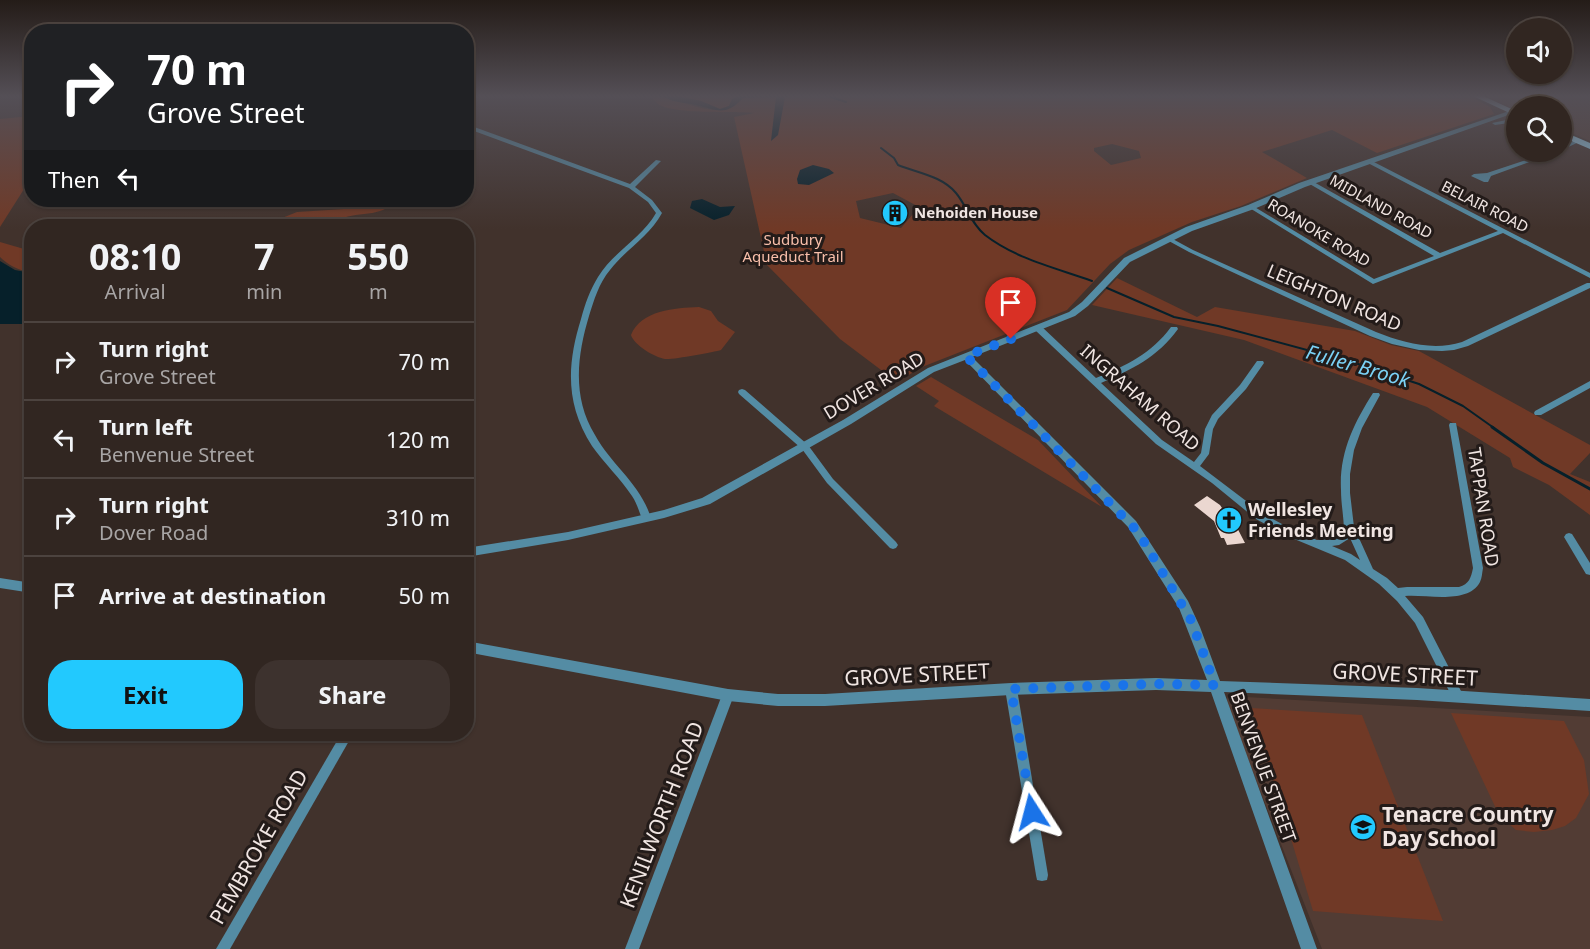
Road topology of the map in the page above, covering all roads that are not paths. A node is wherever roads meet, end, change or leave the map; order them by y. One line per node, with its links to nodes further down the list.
1 (505, 140): 11 (street)
2 (1432, 140): 7 (street, DOVER ROAD)
3 (1578, 141): 4 (street); 5 (main road)
4 (1572, 144)
5 (1590, 146)
6 (658, 161): 11 (street)
7 (1368, 161): 10 (street, DOVER ROAD); 13 (street, BELAIR ROAD)
8 (1525, 162): 9 (street)
9 (1488, 175)
10 (1310, 182): 12 (street, DOVER ROAD); 15 (street, MIDLAND ROAD)
11 (631, 187): 30 (street)
12 (1251, 207): 14 (street, DOVER ROAD); 15 (street, ROANOKE ROAD)
13 (1503, 231): 15 (street); 16 (street, BELAIR ROAD)
14 (1169, 239): 17 (street, LEIGHTON ROAD); 18 (street, DOVER ROAD)
15 (1440, 256)
16 (1590, 276)
17 (1590, 285)
18 (1038, 328): 20 (street, DOVER ROAD); 22 (street, INGRAHAM ROAD)
19 (1174, 329): 22 (street)
20 (966, 356): 28 (street, DOVER ROAD); 42 (street, BENVENUE STREET)
21 (1260, 363): 29 (street)
22 (1095, 382): 29 (street, INGRAHAM ROAD)
23 (1590, 384): 26 (street)
24 (742, 392): 28 (street)
25 (1376, 395): 31 (street)
26 (1538, 413)
27 (1453, 425): 40 (street, TAPPAN ROAD)
28 (805, 447): 30 (street, DOVER ROAD); 34 (street)
29 (1194, 467): 33 (street, INGRAHAM ROAD)
30 (646, 518): 35 (street, DOVER ROAD)
31 (1349, 528): 33 (street); 37 (street)
32 (1569, 537): 36 (street)
33 (1312, 543): 37 (street, INGRAHAM ROAD)
34 (893, 545)
35 (474, 552)
36 (1590, 571)
37 (1377, 576): 40 (street, INGRAHAM ROAD)
38 (0, 583): 39 (street)
39 (24, 587)
40 (1396, 593): 45 (street, INGRAHAM ROAD)
41 (474, 647): 44 (street, GROVE STREET)
42 (1215, 685): 43 (street, GROVE STREET); 45 (street, GROVE STREET); 51 (street, BENVENUE STREET)
43 (1011, 689): 44 (street, GROVE STREET); 48 (street)
44 (728, 695): 50 (street, KENILWORTH ROAD)
45 (1458, 697): 46 (street, GROVE STREET)
46 (1590, 705)
47 (343, 741): 49 (street, PEMBROKE ROAD)
48 (1042, 875)
49 (223, 949)
50 (632, 949)
51 (1309, 949)

